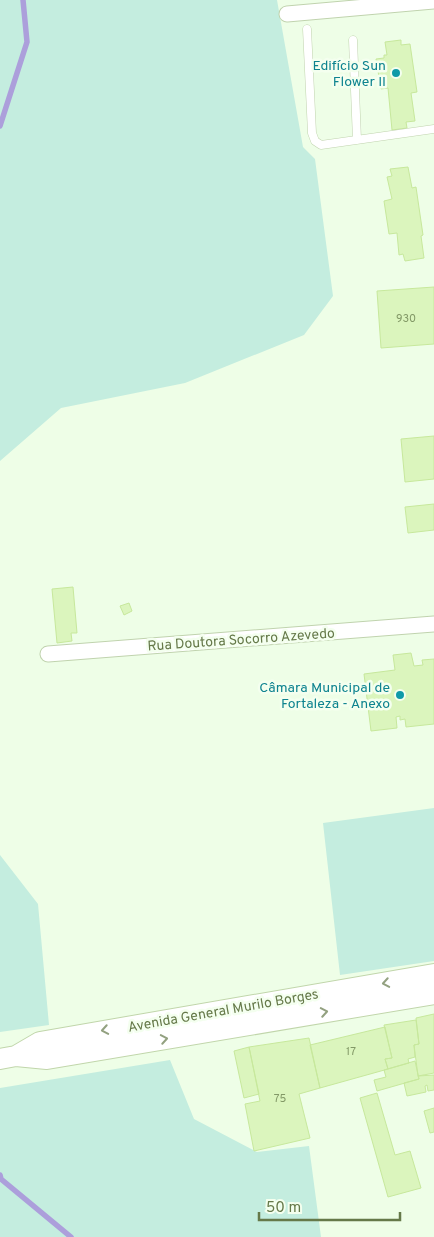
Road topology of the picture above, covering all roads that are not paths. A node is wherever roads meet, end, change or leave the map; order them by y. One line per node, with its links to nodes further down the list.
1 (434, 1): 2 (street)
2 (287, 14)
3 (307, 29): 6 (lane)
4 (353, 40): 6 (lane)
5 (434, 129): 6 (lane)
6 (357, 140)
7 (434, 624): 8 (street, Rua Doutora Socorro Azevedo)
8 (48, 654)
9 (434, 974): 11 (main road, Avenida General Murilo Borges, one-way to 11)
10 (434, 994): 11 (main road, Avenida General Murilo Borges, one-way to 10)
11 (8, 1058)

